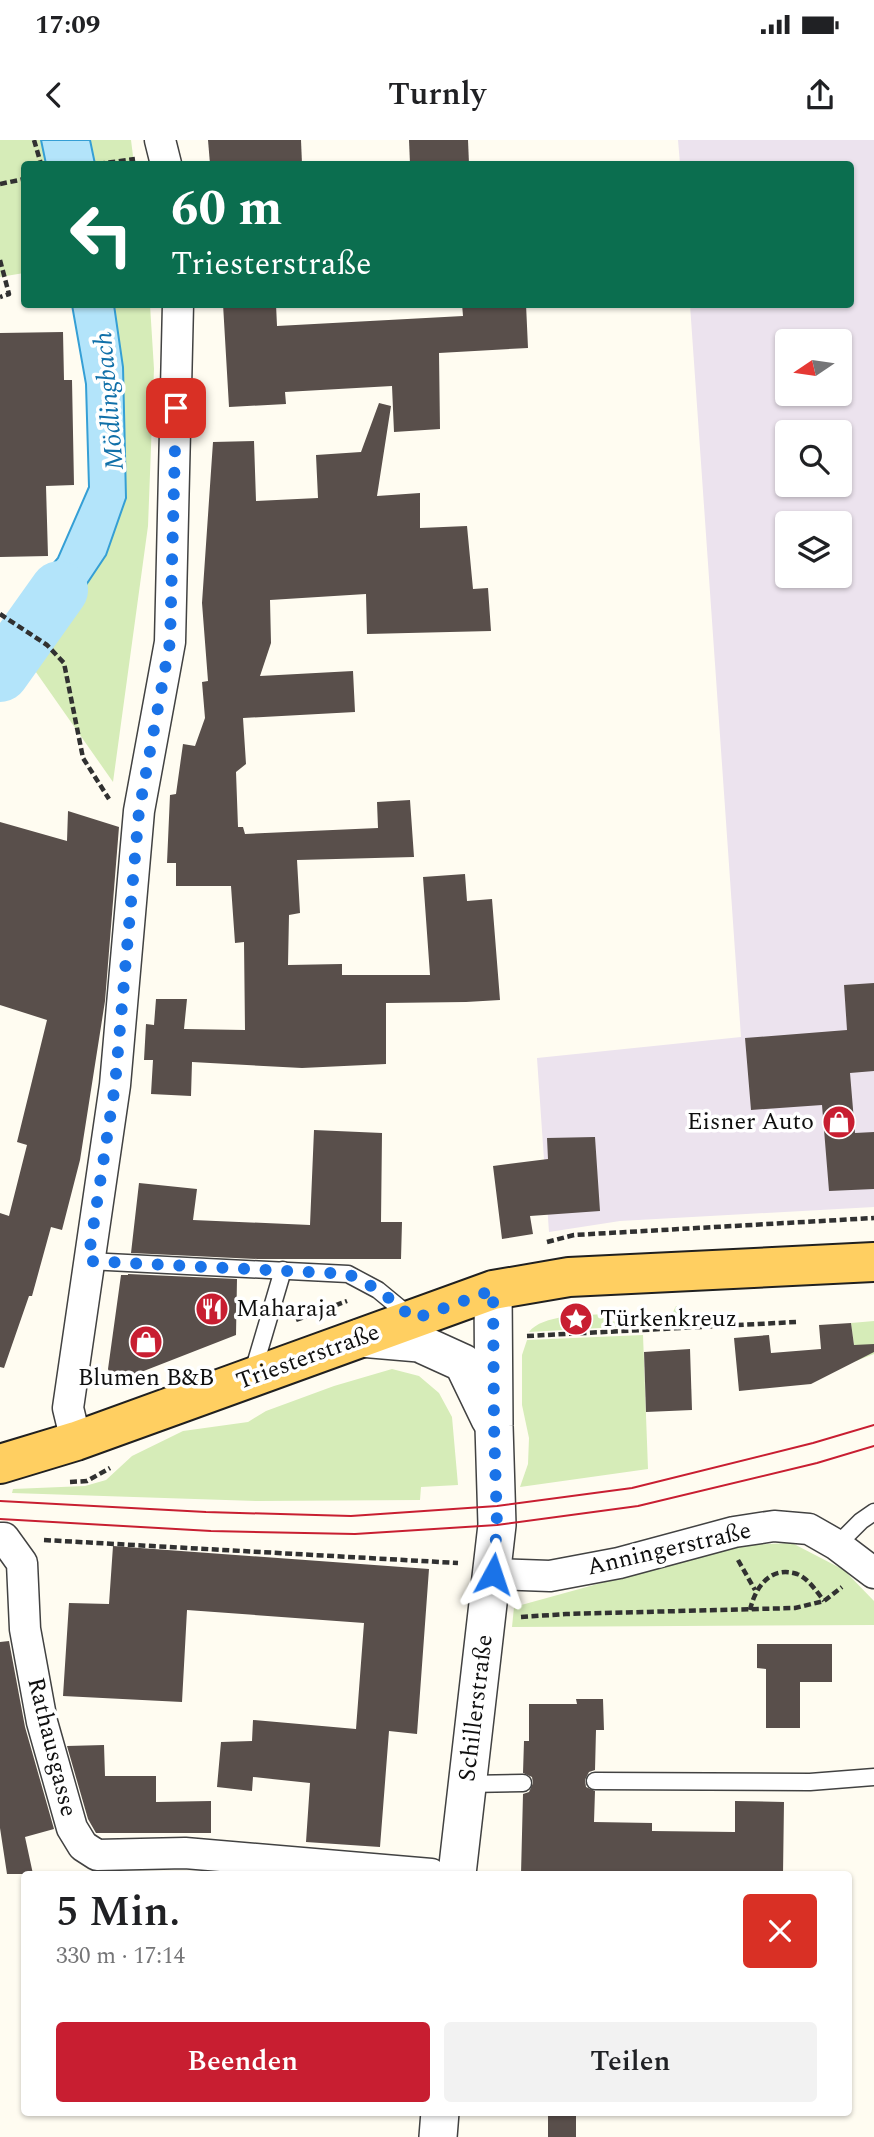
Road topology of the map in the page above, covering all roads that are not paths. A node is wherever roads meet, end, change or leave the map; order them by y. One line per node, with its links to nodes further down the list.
1 (160, 140): 2 (street)
2 (165, 161)
3 (178, 308): 4 (street)
4 (88, 1261): 6 (lane); 12 (street)
5 (874, 1262): 7 (main road, Triesterstraße)
6 (283, 1270): 8 (lane); 10 (lane)
7 (493, 1290): 8 (main road, Triesterstraße); 11 (street, Schillerstraße)
8 (414, 1319): 9 (main road, Triesterstraße)
9 (360, 1338): 10 (main road, Triesterstraße); 11 (street)
10 (251, 1377): 12 (main road, Triesterstraße)
11 (494, 1426): 18 (street, Schillerstraße)
12 (76, 1441): 13 (main road, Triesterstraße)
13 (0, 1464)
14 (874, 1512): 16 (lane)
15 (0, 1538): 23 (street, Rathausgasse)
16 (837, 1545): 17 (street, Anningerstraße); 18 (street, Anningerstraße)
17 (871, 1570)
18 (493, 1574): 22 (street, Schillerstraße)
19 (874, 1777): 20 (lane)
20 (595, 1781)
21 (523, 1783): 22 (lane)
22 (467, 1784): 24 (street, Schillerstraße)
23 (396, 1871)
24 (457, 1871)
25 (440, 2116): 26 (street)
26 (438, 2137)

